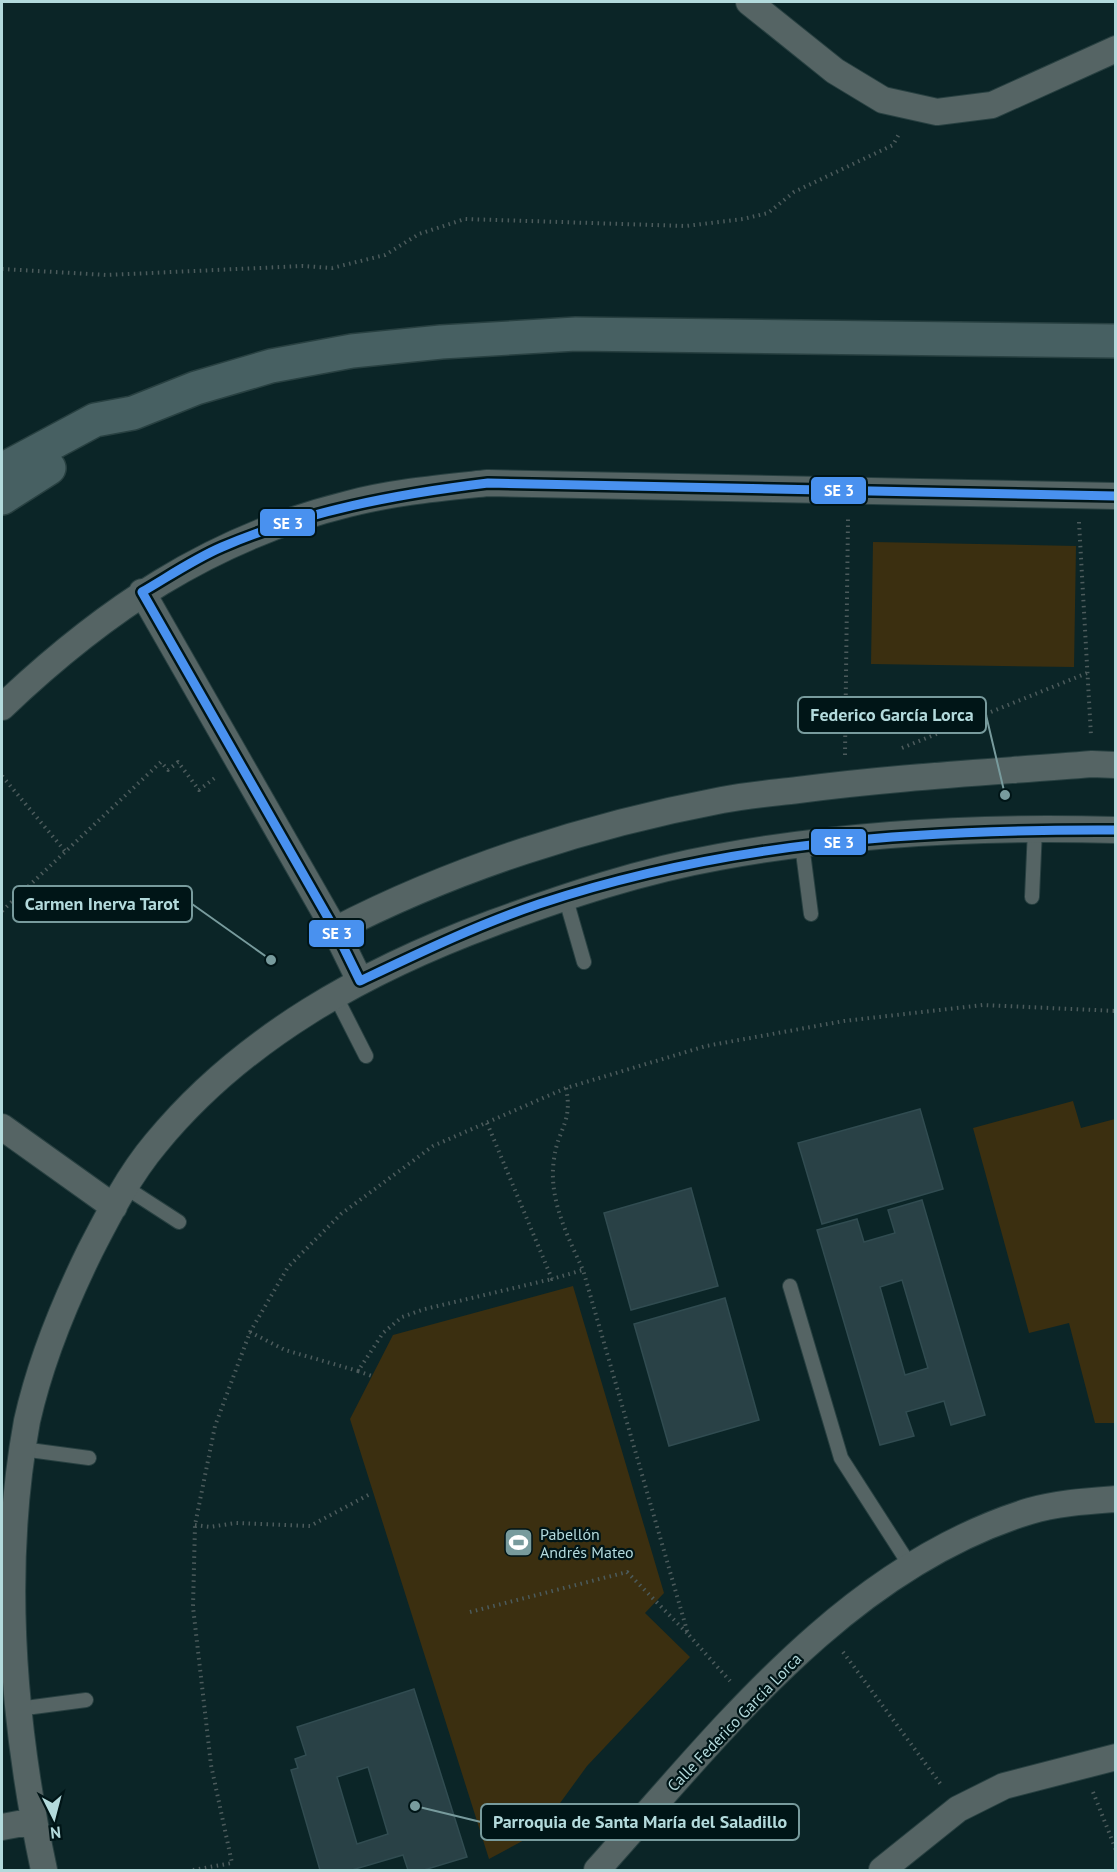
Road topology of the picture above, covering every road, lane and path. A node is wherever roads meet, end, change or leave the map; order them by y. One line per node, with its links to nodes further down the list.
1 (749, 2): 3 (street)
2 (1116, 49): 3 (street)
3 (914, 106): 4 (path)
4 (2, 269)
5 (1113, 340): 6 (highway)
6 (134, 413): 7 (highway); 11 (highway)
7 (2, 471)
8 (849, 491): 9 (street); 12 (street); 19 (path)
9 (1078, 495): 10 (street); 13 (path)
10 (1116, 496)
11 (2, 498)
12 (142, 592): 14 (street); 16 (street)
13 (1088, 673): 15 (path); 17 (path)
14 (2, 707)
15 (900, 749)
16 (239, 761): 23 (path); 28 (street)
17 (1104, 764): 19 (street)
18 (2, 776): 23 (path)
19 (845, 784): 28 (street)
20 (1035, 829): 21 (street); 22 (street); 25 (lane)
21 (1116, 830)
22 (802, 845): 24 (street); 27 (lane)
23 (65, 851): 26 (path)
24 (565, 896): 29 (lane); 30 (street)
25 (1032, 897)
26 (2, 911)
27 (811, 914)
28 (335, 930): 30 (street)
29 (584, 962)
30 (360, 981): 31 (street)
31 (335, 996): 33 (lane); 37 (street)
32 (1116, 1011): 34 (path)
33 (366, 1056)
34 (566, 1088): 35 (path); 39 (path)
35 (487, 1123): 40 (path); 42 (path)
36 (2, 1127): 37 (street)
37 (120, 1197): 38 (lane); 45 (street)
38 (179, 1222)
39 (583, 1270): 40 (path); 53 (path)
40 (552, 1279): 43 (path)
41 (790, 1286): 50 (lane)
42 (250, 1332): 43 (path); 49 (path)
43 (358, 1371): 44 (path)
44 (372, 1376)
45 (22, 1449): 46 (lane); 56 (street)
46 (90, 1458)
47 (372, 1493): 49 (path)
48 (1116, 1499): 50 (street, Calle Federico García Lorca)
49 (195, 1525): 64 (path)
50 (911, 1567): 52 (street, Calle Federico García Lorca)
51 (470, 1612): 53 (path)
52 (826, 1630): 55 (street, Calle Federico García Lorca); 59 (path)
53 (688, 1634): 55 (path)
54 (86, 1700): 56 (lane)
55 (750, 1702): 65 (street, Calle Federico García Lorca)
56 (18, 1709): 60 (street)
57 (1116, 1757): 58 (street)
58 (1082, 1764): 59 (street); 62 (path)
59 (958, 1809): 66 (street)
60 (34, 1821): 61 (street); 63 (street)
61 (2, 1827)
62 (1116, 1850)
63 (44, 1870)
64 (193, 1870)
65 (597, 1870)
66 (882, 1870)

